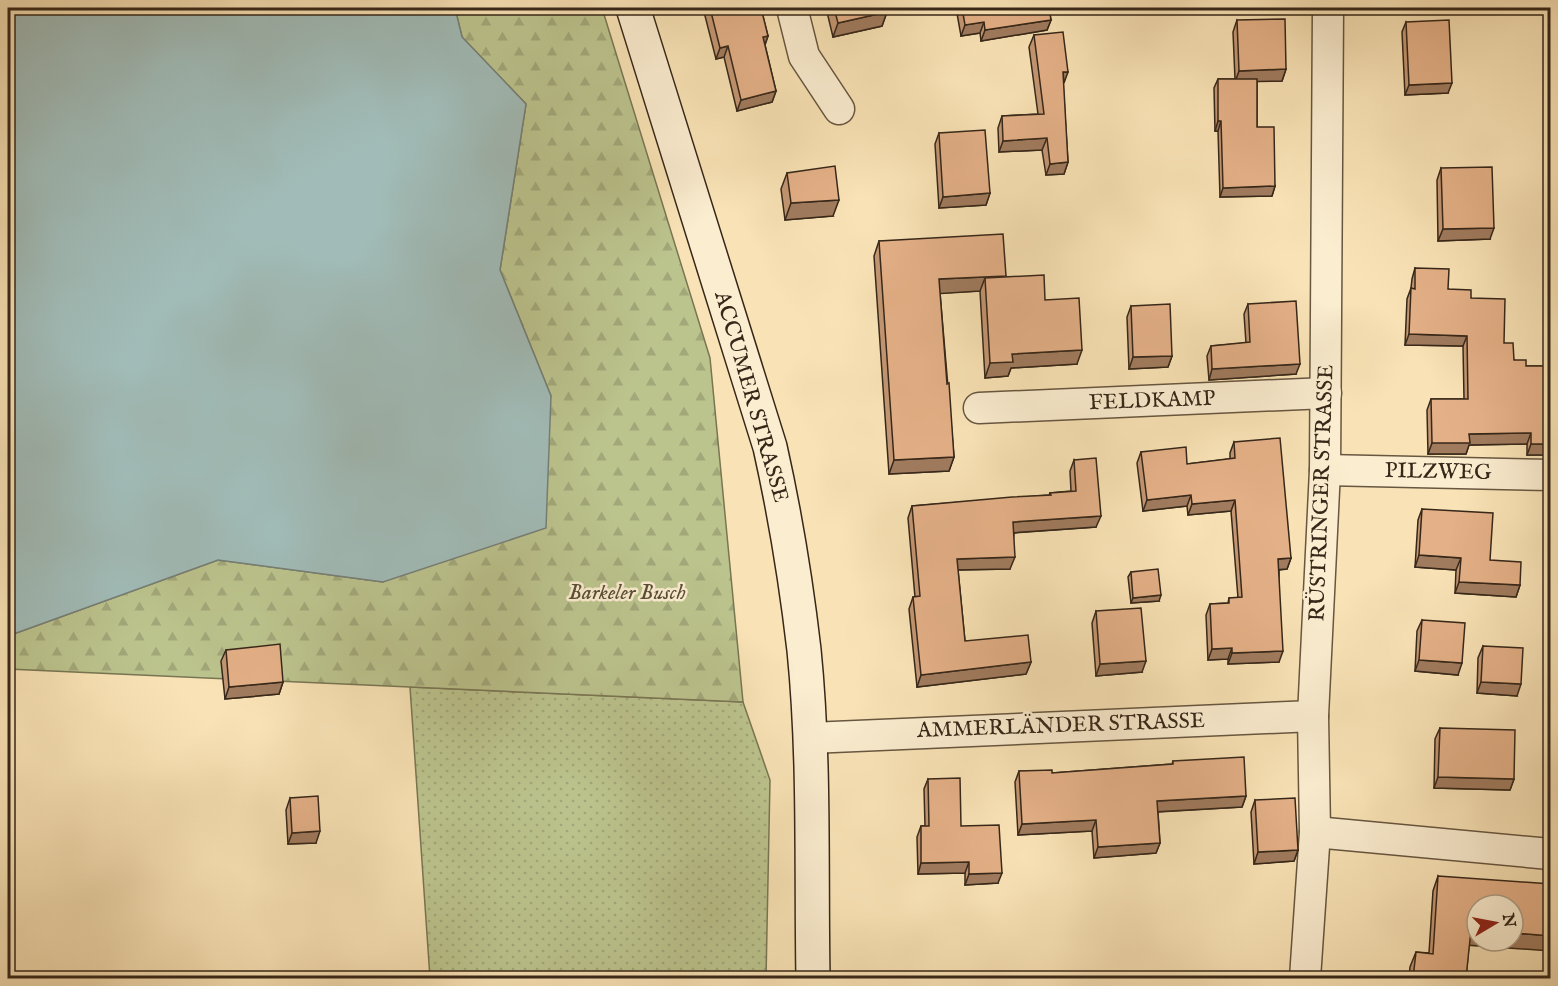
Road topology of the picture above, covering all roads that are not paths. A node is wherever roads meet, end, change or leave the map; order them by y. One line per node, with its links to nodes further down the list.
1 (633, 8): 10 (street, ACCUMER STRASSE)
2 (792, 8): 4 (street)
3 (1328, 8): 5 (street, RÜSTRINGER STRASSE)
4 (839, 109)
5 (1326, 393): 6 (street, FELDKAMP); 7 (street, RÜSTRINGER STRASSE)
6 (979, 408)
7 (1325, 470): 8 (street, PILZWEG); 9 (street, RÜSTRINGER STRASSE)
8 (1551, 475)
9 (1313, 716): 10 (street, AMMERLÄNDER STRASSE); 11 (street, RÜSTRINGER STRASSE)
10 (810, 738): 13 (street, ACCUMER STRASSE)
11 (1315, 832): 12 (street); 14 (street, RÜSTRINGER STRASSE)
12 (1551, 854)
13 (813, 978)
14 (1305, 978)

